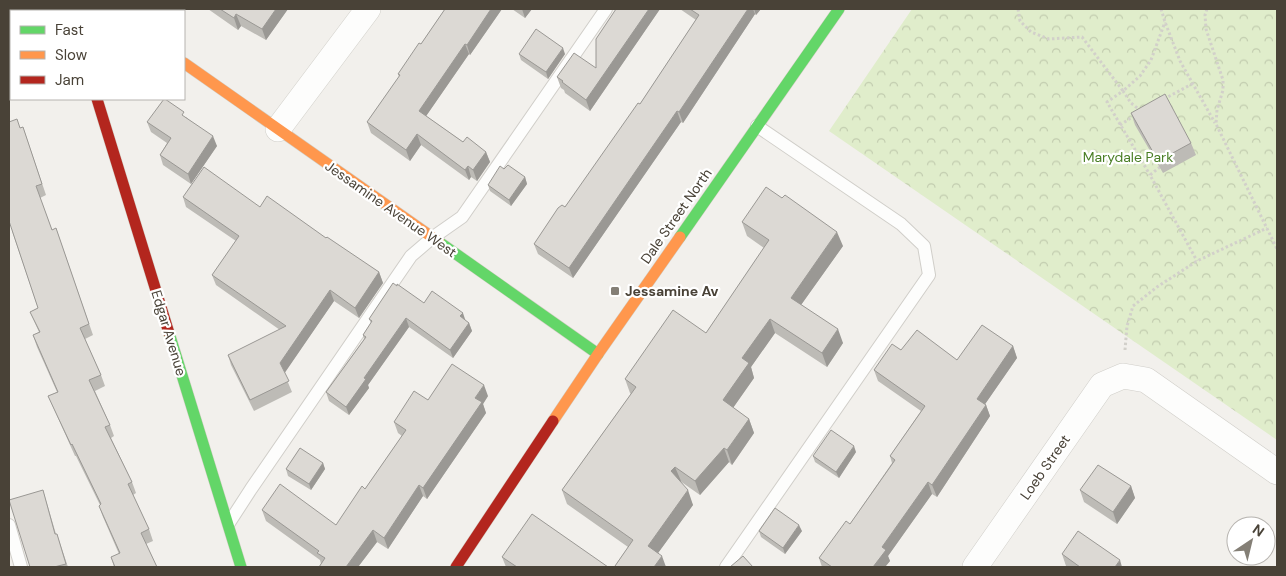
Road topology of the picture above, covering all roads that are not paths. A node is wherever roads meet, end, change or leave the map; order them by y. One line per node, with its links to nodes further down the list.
1 (368, 9): 7 (street)
2 (606, 9): 8 (lane)
3 (839, 9): 6 (street, Dale Street North)
4 (185, 64): 7 (street, Jessamine Avenue West)
5 (97, 100): 12 (street, Edgar Avenue)
6 (757, 126): 9 (street, Dale Street North); 16 (lane)
7 (278, 128): 8 (street, Jessamine Avenue West)
8 (432, 238): 9 (street, Jessamine Avenue West); 12 (lane)
9 (598, 354): 15 (street, Dale Street North)
10 (1277, 472): 17 (street, Loeb Street)
11 (9, 525): 13 (lane)
12 (228, 525): 14 (street, Edgar Avenue)
13 (21, 567)
14 (242, 567)
15 (456, 567)
16 (726, 567)
17 (975, 567)

